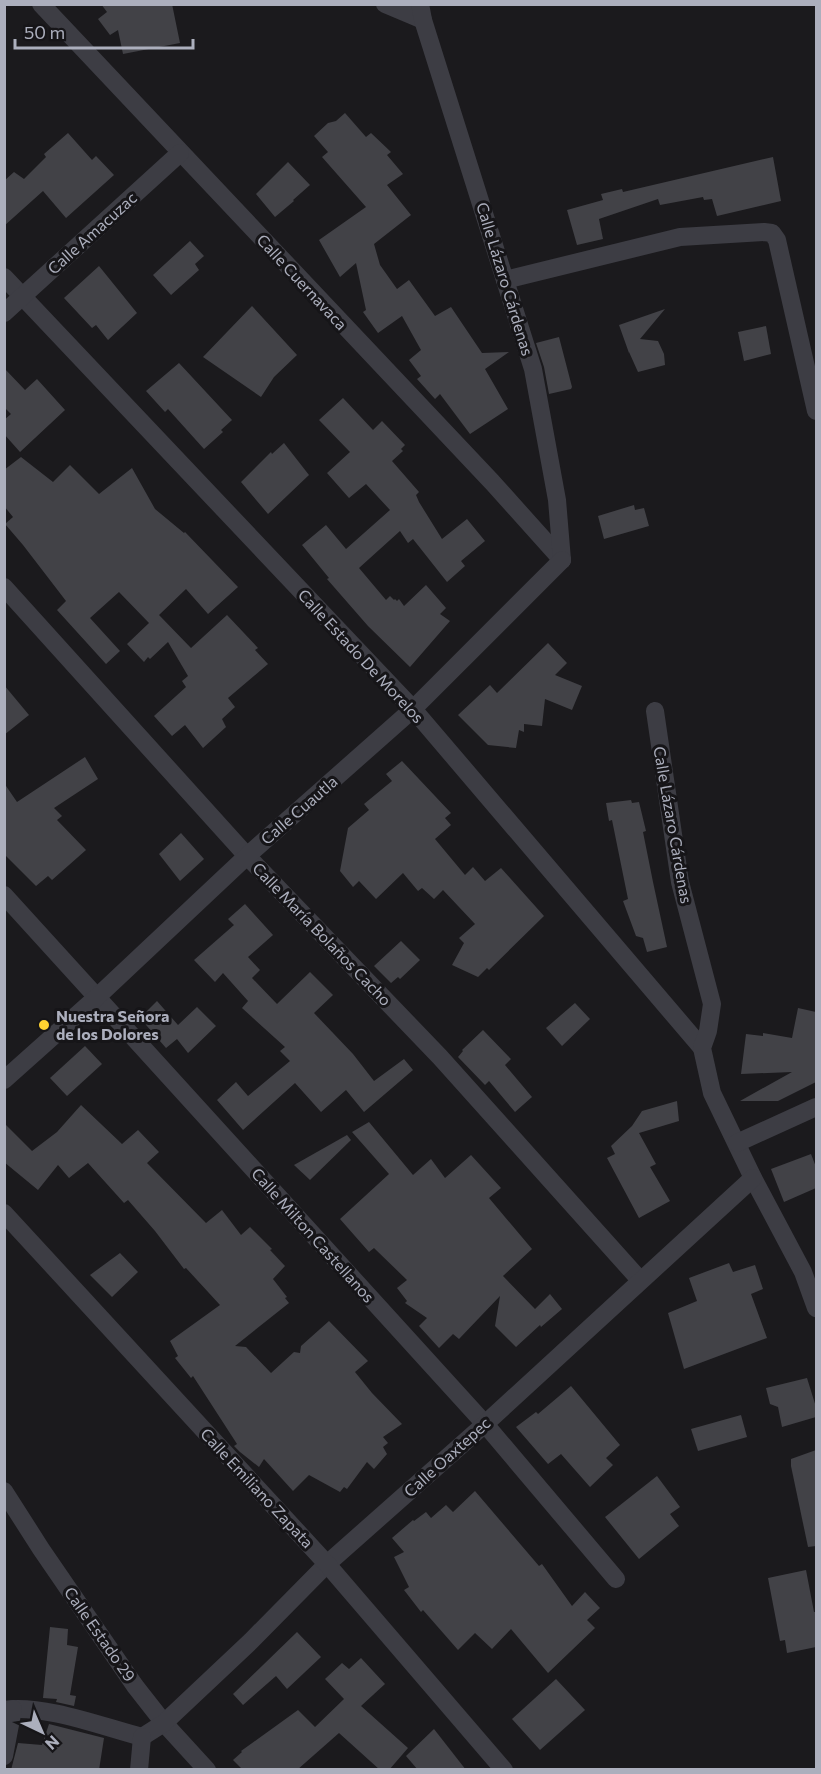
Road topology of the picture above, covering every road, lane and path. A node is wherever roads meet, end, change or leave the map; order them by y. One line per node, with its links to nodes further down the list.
1 (41, 4): 4 (street, Calle Cuernavaca)
2 (385, 4): 3 (street)
3 (419, 10): 6 (street, Calle Lázaro Cárdenas)
4 (180, 153): 7 (street, Calle Amacuzac); 10 (street, Calle Cuernavaca)
5 (4, 277): 7 (street, Calle Estado De Morelos)
6 (505, 280): 9 (street); 10 (street, Calle Lázaro Cárdenas)
7 (22, 297): 8 (street, Calle Amacuzac); 12 (street, Calle Estado De Morelos)
8 (4, 313)
9 (816, 411)
10 (562, 560): 12 (street, Calle Cuautla)
11 (4, 587): 14 (street, Calle María Bolaños Cacho)
12 (413, 710): 14 (street, Calle Cuautla); 17 (street, Calle Estado De Morelos)
13 (655, 711): 17 (street, Calle Lázaro Cárdenas)
14 (247, 856): 16 (street, Calle Cuautla); 24 (street, Calle María Bolaños Cacho)
15 (4, 895): 16 (street, Calle Milton Castellanos)
16 (97, 997): 18 (street, Calle Cuautla); 26 (street, Calle Milton Castellanos)
17 (702, 1048): 20 (street, Calle Lázaro Cárdenas)
18 (4, 1080)
19 (816, 1107): 20 (street)
20 (736, 1143): 21 (street, Calle Lázaro Cárdenas)
21 (753, 1178): 23 (street, Calle Lázaro Cárdenas); 24 (street, Calle Oaxtepec)
22 (4, 1213): 28 (street, Calle Emiliano Zapata)
23 (810, 1274): 25 (street, Calle Lázaro Cárdenas)
24 (640, 1280): 26 (street, Calle Oaxtepec)
25 (816, 1308)
26 (485, 1424): 28 (street, Calle Oaxtepec); 29 (street, Calle Milton Castellanos)
27 (4, 1491): 31 (street, Calle Estado 29)
28 (327, 1564): 31 (street, Calle Oaxtepec); 36 (street, Calle Emiliano Zapata)
29 (616, 1579)
30 (9, 1709): 32 (street); 33 (street)
31 (164, 1723): 32 (street, Calle Oaxtepec); 35 (street, Calle Estado 29)
32 (142, 1737): 34 (street)
33 (4, 1756)
34 (139, 1770)
35 (207, 1770)
36 (504, 1770)

